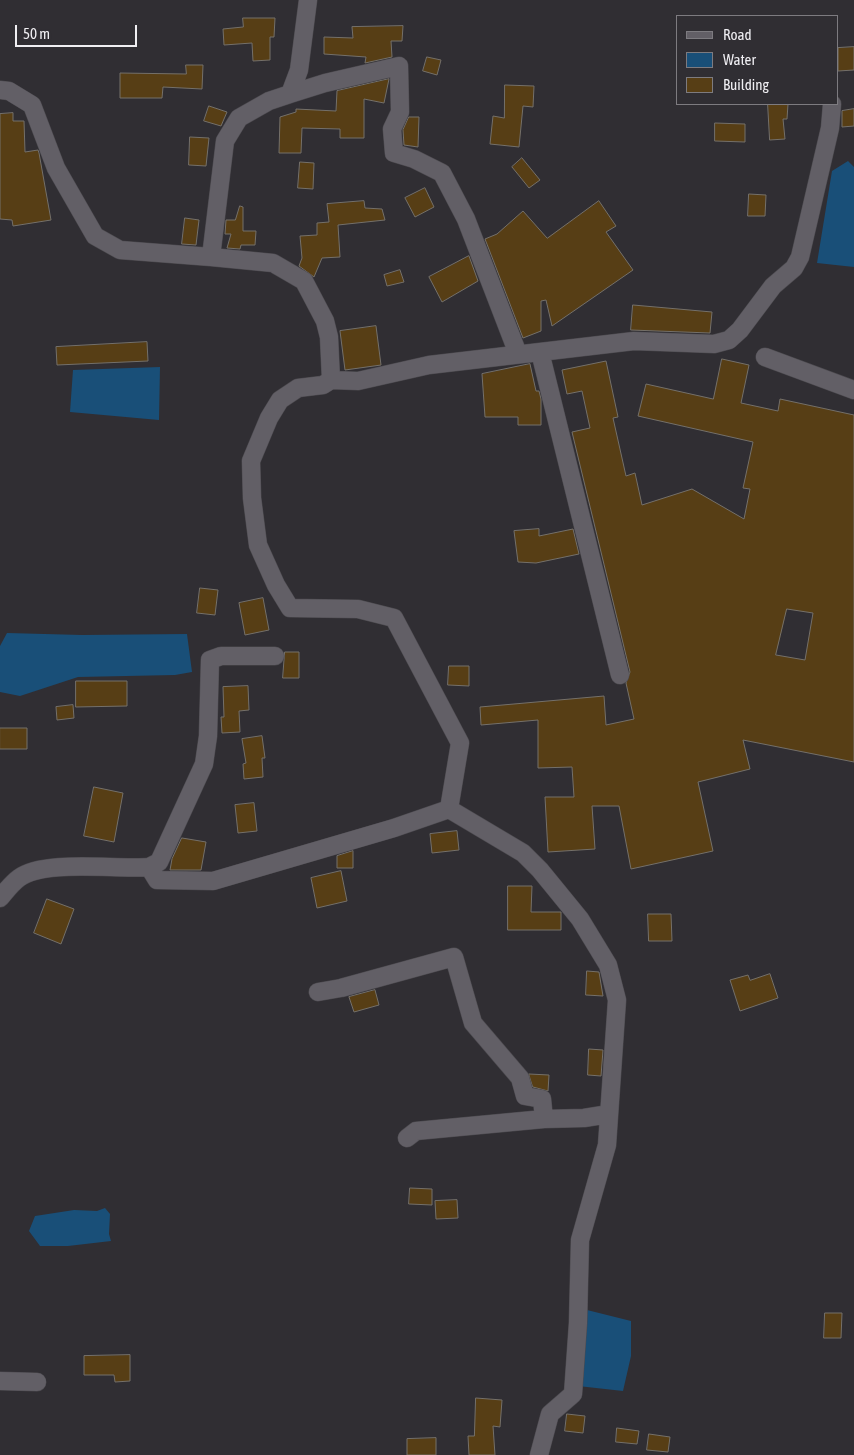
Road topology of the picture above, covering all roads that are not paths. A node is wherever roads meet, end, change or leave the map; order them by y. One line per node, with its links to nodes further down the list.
1 (308, 0): 3 (street)
2 (0, 90): 5 (street)
3 (290, 94): 5 (street); 7 (street)
4 (832, 105): 6 (street)
5 (211, 257): 9 (street)
6 (540, 352): 7 (street); 12 (street)
7 (518, 354): 9 (street)
8 (765, 358): 10 (street)
9 (331, 380): 13 (street)
10 (854, 390)
11 (275, 656): 14 (street)
12 (620, 675)
13 (449, 809): 14 (street); 17 (street)
14 (150, 867): 15 (street)
15 (0, 898)
16 (318, 992): 18 (street)
17 (609, 1114): 18 (street); 22 (street)
18 (544, 1119): 19 (street)
19 (407, 1138)
20 (0, 1380): 21 (street)
21 (37, 1382)
22 (540, 1455)

